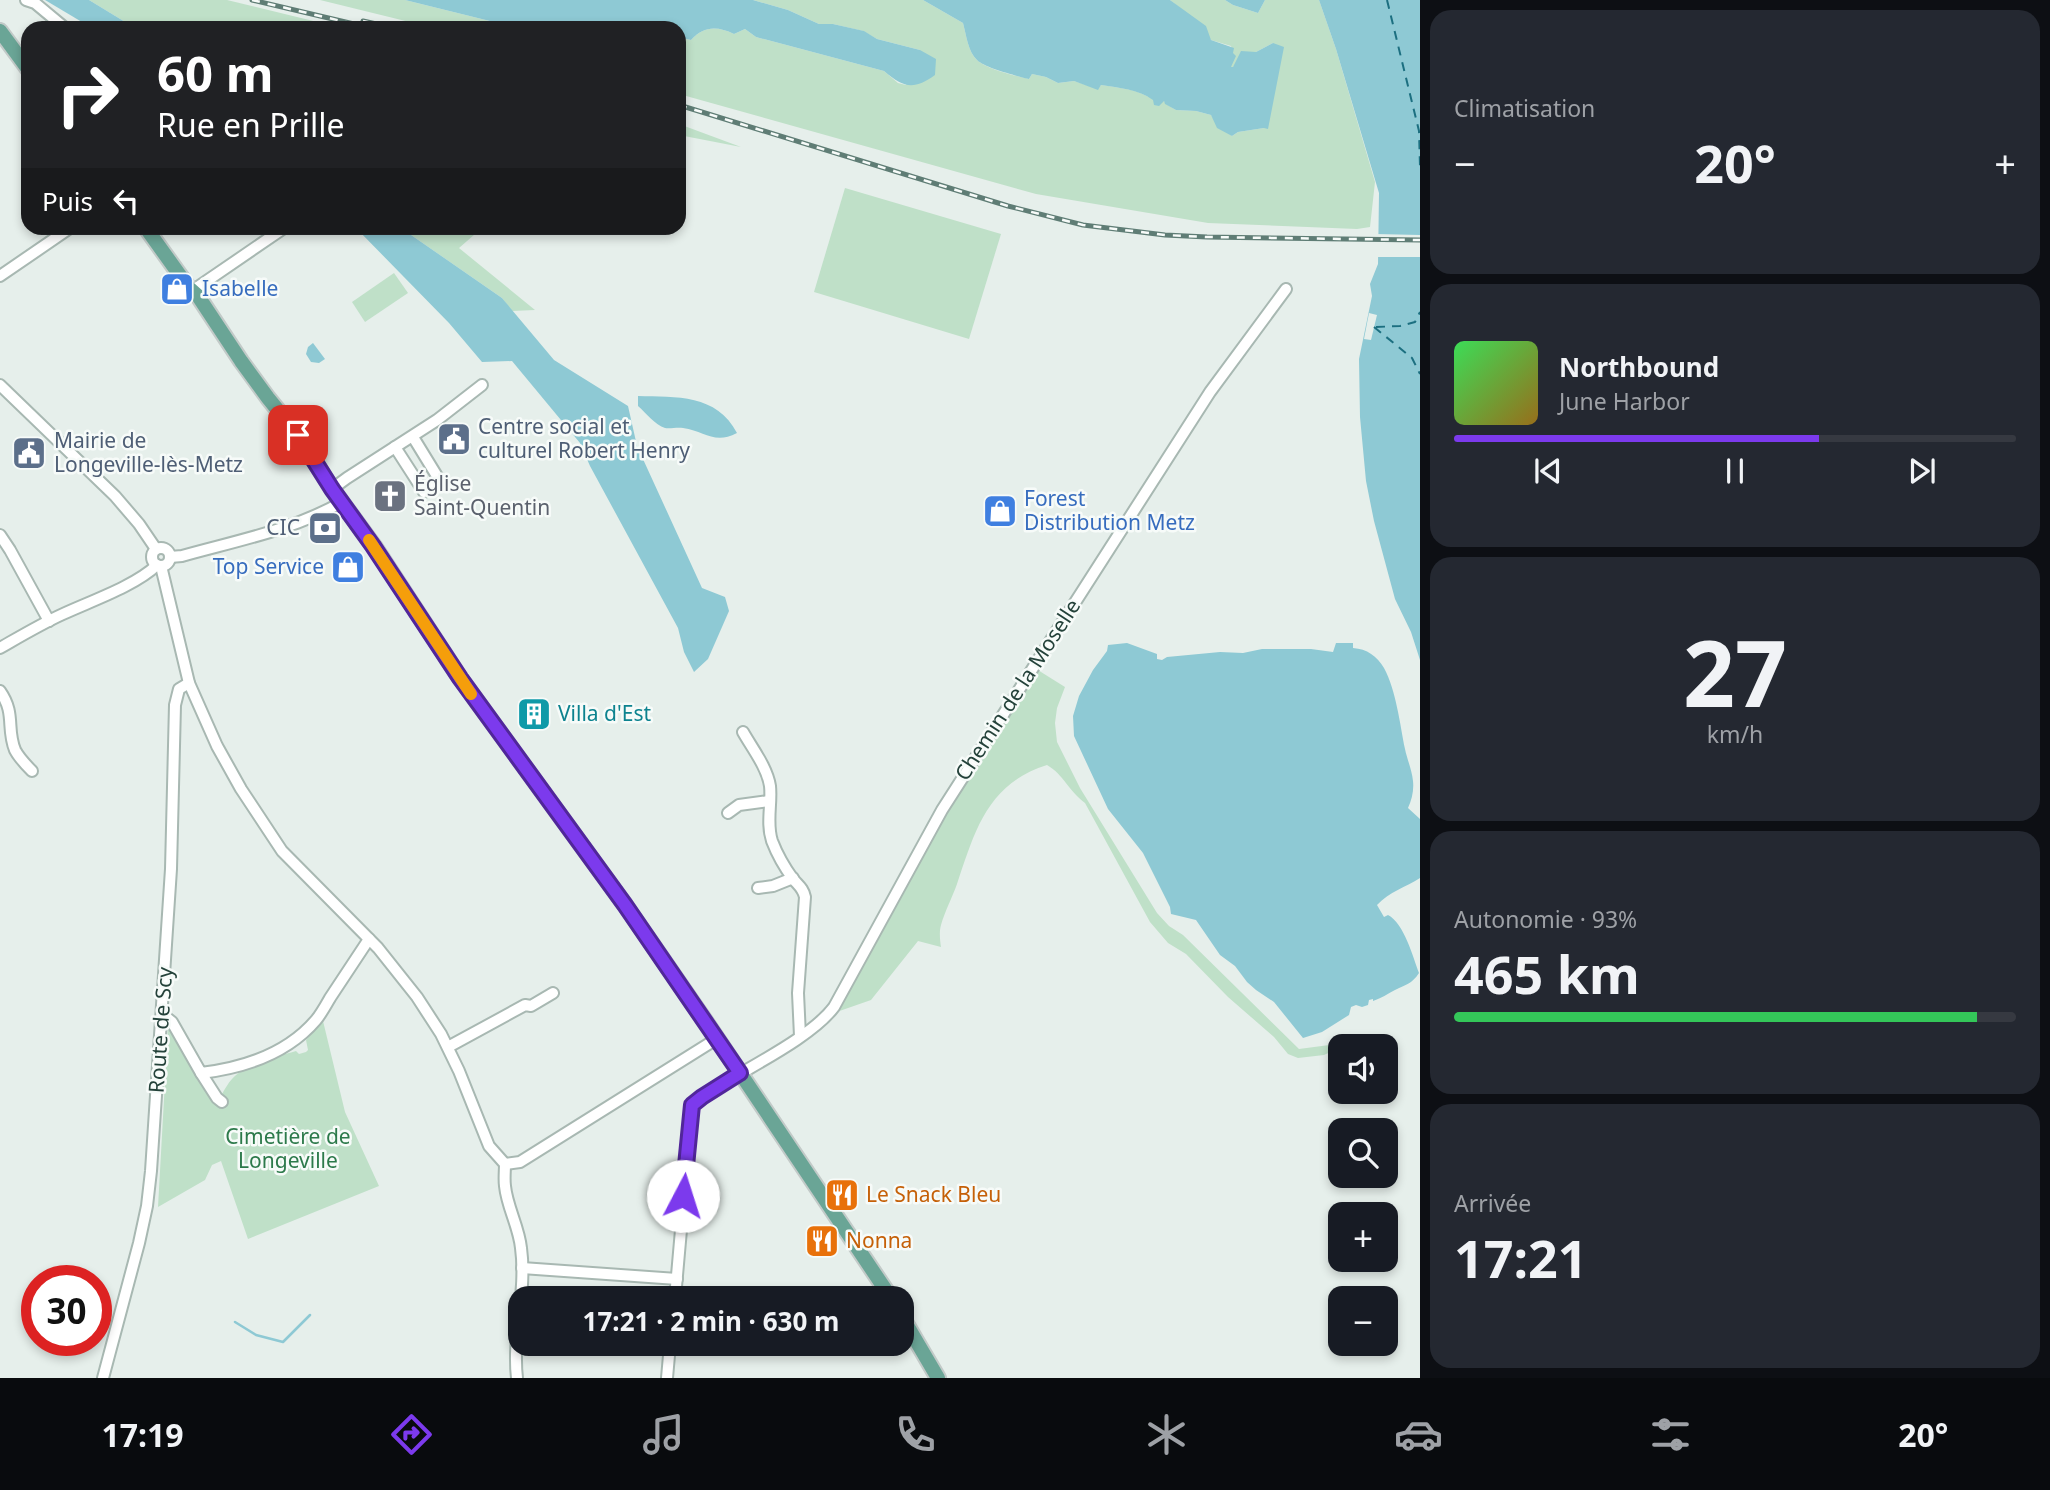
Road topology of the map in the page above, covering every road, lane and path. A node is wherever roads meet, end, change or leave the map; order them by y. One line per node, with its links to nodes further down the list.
1 (26, 0): 2 (street)
2 (57, 21)
3 (0, 31): 4 (main road)
4 (21, 60)
5 (60, 235): 8 (street)
6 (151, 235): 10 (main road)
7 (274, 235): 10 (street)
8 (0, 276)
9 (1286, 289): 34 (street, Chemin de la Moselle)
10 (192, 291): 15 (main road)
11 (0, 385): 18 (street)
12 (482, 385): 13 (street)
13 (413, 436): 14 (street); 14 (street)
14 (395, 447): 15 (street)
15 (332, 489): 16 (main road)
16 (342, 502): 19 (street); 35 (main road)
17 (0, 535): 21 (street)
18 (156, 549): 19 (street); 20 (street)
19 (170, 557): 20 (street)
20 (159, 566): 21 (street); 23 (street)
21 (49, 621): 22 (street)
22 (0, 648)
23 (189, 683): 31 (street); 33 (street, Route de Scy)
24 (0, 691): 26 (street)
25 (743, 732): 27 (street)
26 (32, 771)
27 (769, 801): 28 (street); 29 (street)
28 (728, 813)
29 (793, 878): 30 (street); 34 (street)
30 (758, 888)
31 (369, 939): 36 (street); 37 (street)
32 (553, 993): 36 (street)
33 (162, 1017): 37 (street); 47 (street, Route de Scy)
34 (800, 1035): 38 (street, Chemin de la Moselle)
35 (718, 1038): 38 (main road); 40 (street)
36 (448, 1048): 40 (street)
37 (201, 1073): 39 (street)
38 (740, 1073): 42 (street, Chemin de la Moselle); 44 (main road)
39 (222, 1102)
40 (505, 1164): 41 (street)
41 (522, 1268): 42 (street); 48 (street)
42 (677, 1279): 43 (street, Chemin de la Moselle)
43 (676, 1286)
44 (883, 1286)
45 (914, 1337): 50 (main road)
46 (669, 1356): 49 (street)
47 (103, 1378)
48 (517, 1378)
49 (667, 1378)
50 (938, 1378)

